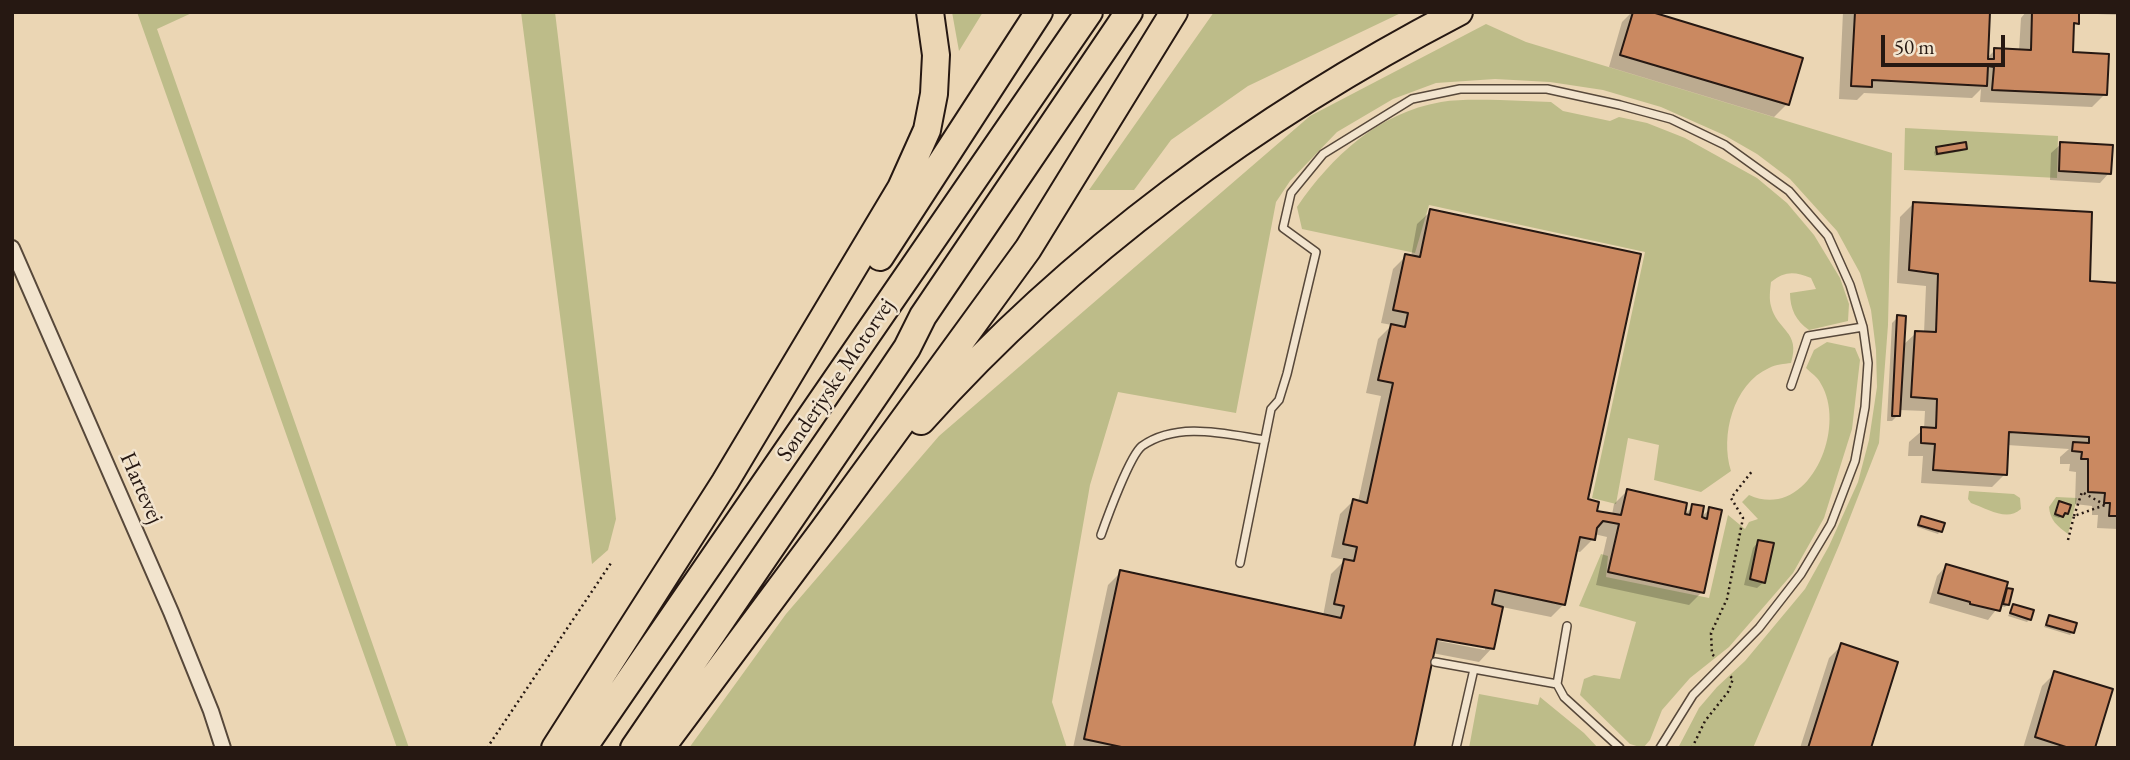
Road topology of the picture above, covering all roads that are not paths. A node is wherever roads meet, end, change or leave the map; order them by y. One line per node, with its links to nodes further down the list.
1 (930, 12): 11 (highway)
2 (1039, 12): 11 (highway)
3 (1089, 12): 21 (highway, Sønderjyske Motorvej)
4 (1129, 12): 22 (highway, Sønderjyske Motorvej)
5 (1174, 12): 12 (highway)
6 (1459, 12): 12 (highway)
7 (12, 248): 19 (street, Hartevej)
8 (1863, 327): 9 (lane); 10 (lane); 26 (lane)
9 (1791, 386)
10 (1265, 440): 13 (lane); 14 (lane)
11 (725, 482): 20 (highway)
12 (824, 529): 23 (highway)
13 (1101, 535)
14 (1240, 563)
15 (1567, 626): 18 (lane)
16 (1435, 662): 17 (lane)
17 (1474, 669): 18 (lane); 24 (lane)
18 (1558, 684): 25 (lane)
19 (223, 748)
20 (555, 748)
21 (583, 748)
22 (635, 748)
23 (661, 748)
24 (1456, 748)
25 (1620, 748)
26 (1660, 748)

